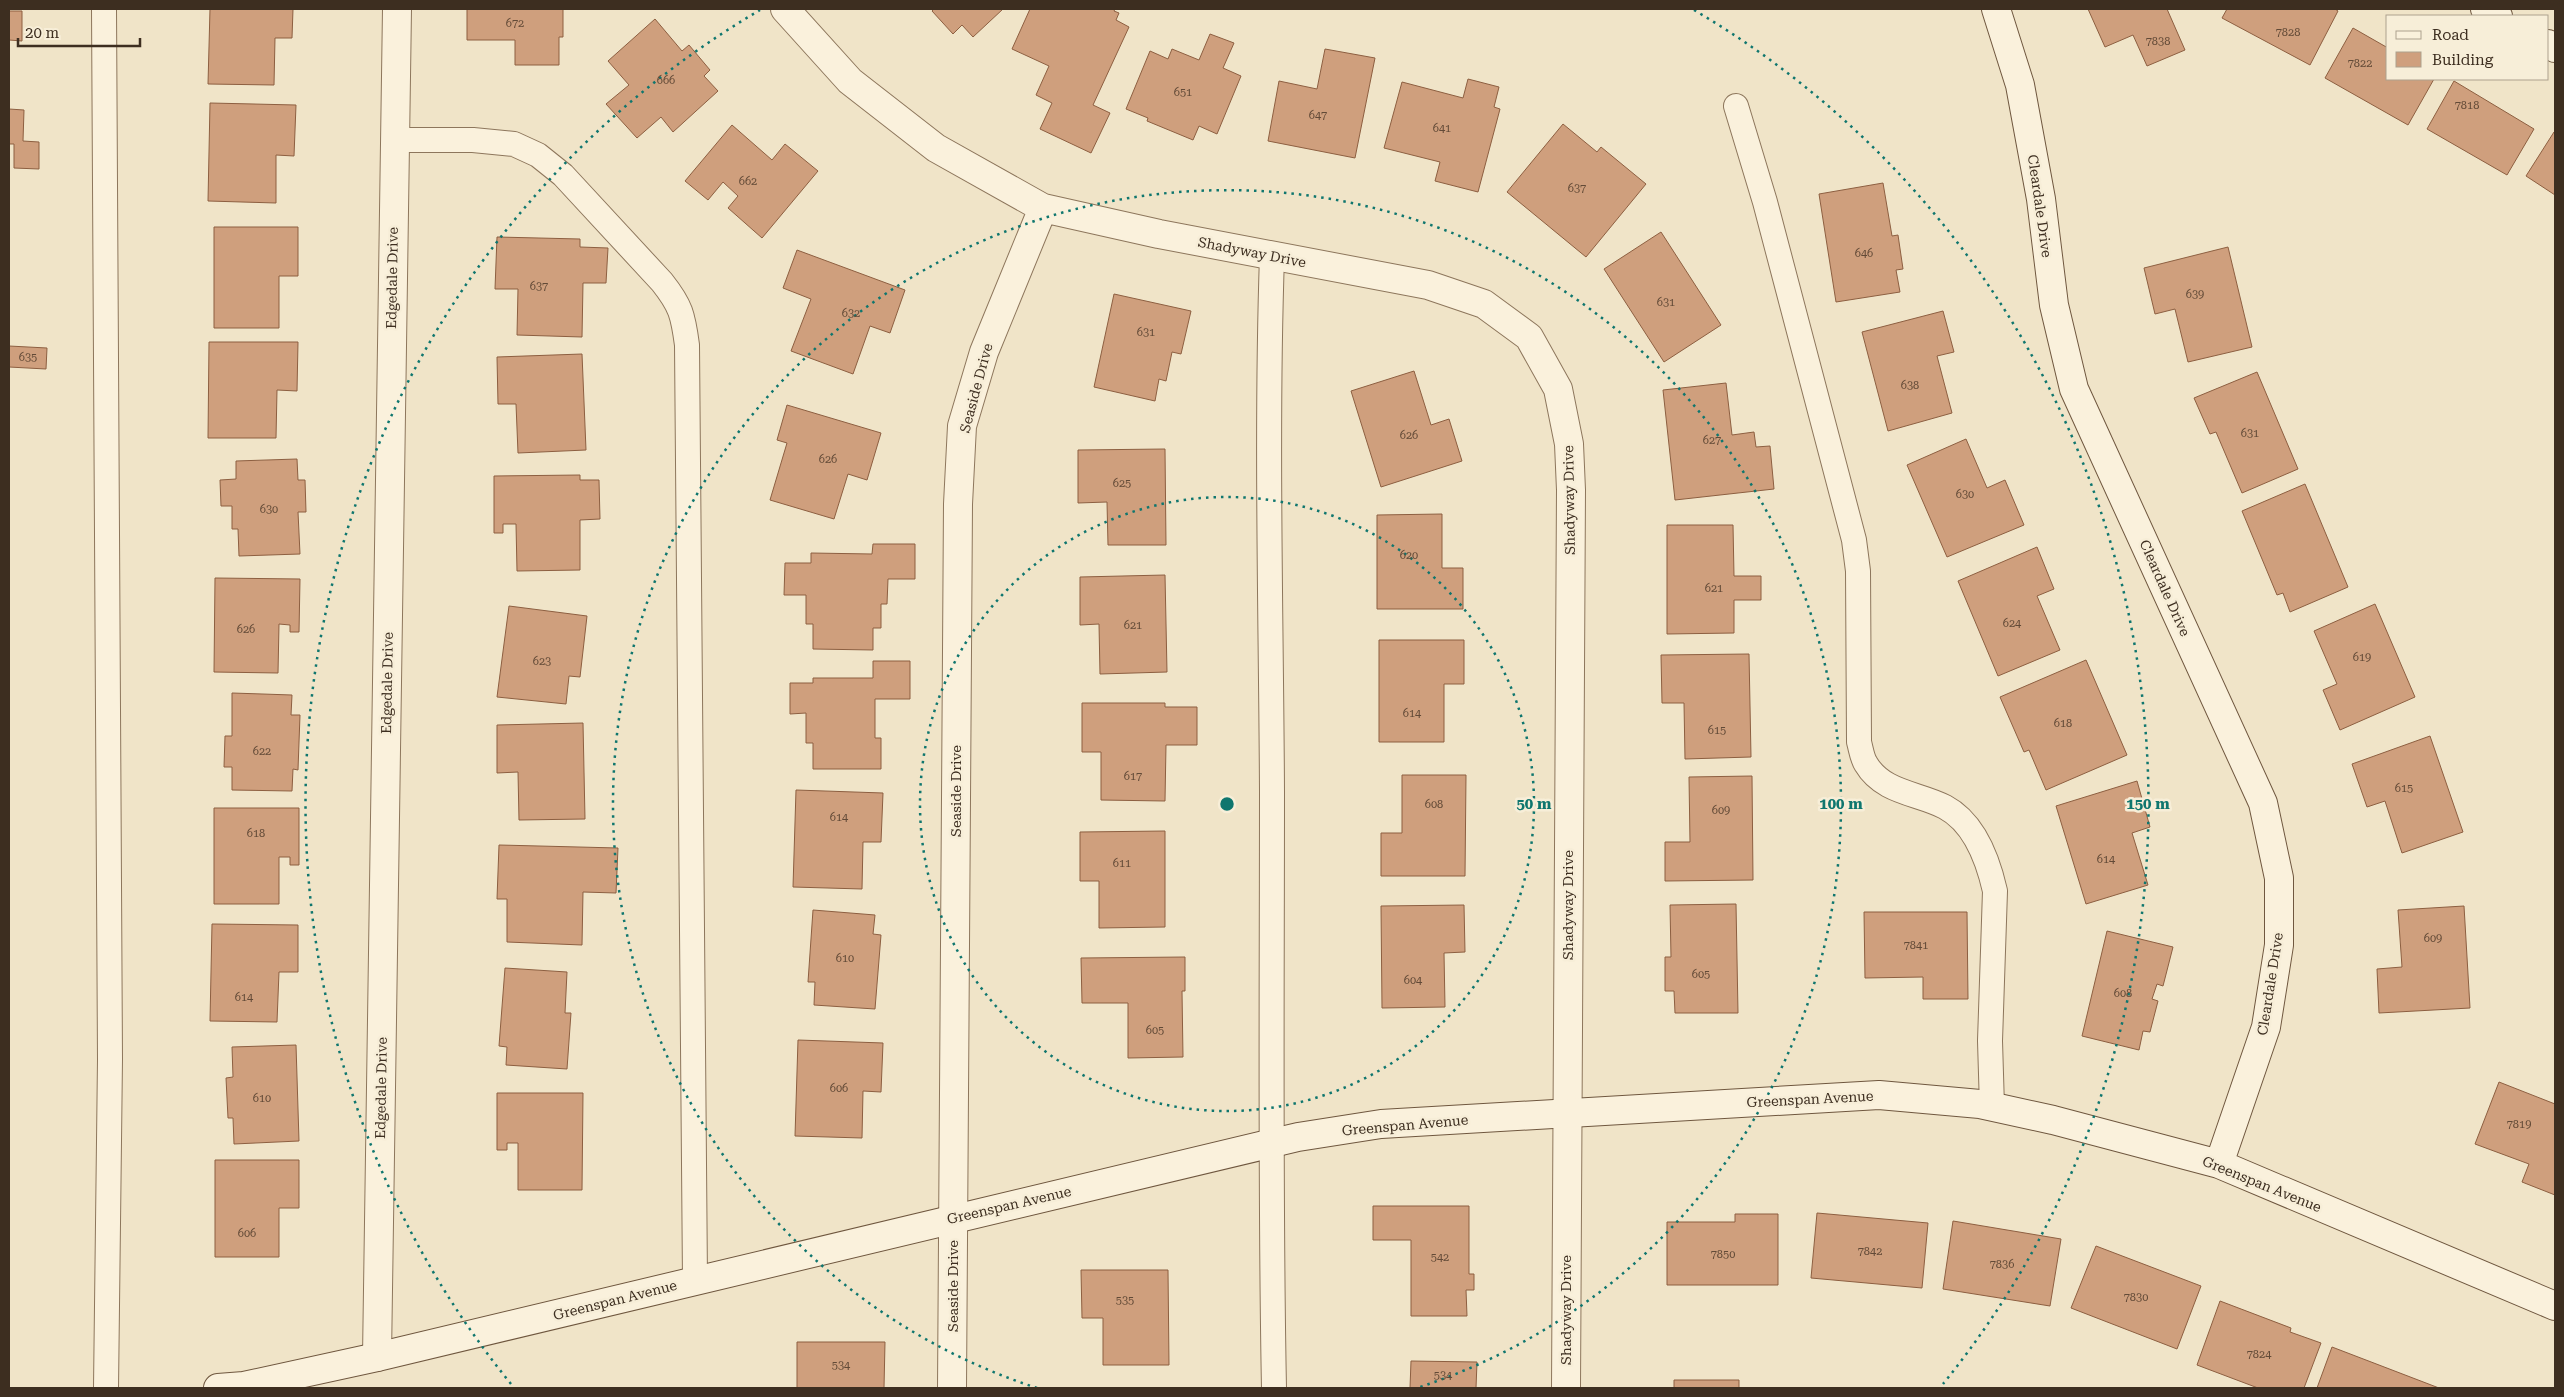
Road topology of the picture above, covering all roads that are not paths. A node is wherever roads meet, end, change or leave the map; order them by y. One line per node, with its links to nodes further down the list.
1 (104, 9): 19 (lane)
2 (397, 9): 8 (street, Edgedale Drive)
3 (785, 9): 9 (street, Shadyway Drive)
4 (1996, 9): 14 (street, Cleardale Drive)
5 (2485, 9): 6 (street)
6 (2496, 15)
7 (1736, 106): 11 (lane)
8 (394, 140): 16 (lane); 18 (street, Edgedale Drive)
9 (1043, 208): 10 (street, Shadyway Drive); 15 (street, Seaside Drive)
10 (1272, 256): 12 (street, Shadyway Drive); 13 (lane)
11 (1992, 1107): 12 (street, Greenspan Avenue); 14 (street, Greenspan Avenue)
12 (1567, 1112): 13 (street, Greenspan Avenue); 23 (street, Shadyway Drive)
13 (1272, 1143): 15 (street, Greenspan Avenue); 22 (lane)
14 (2218, 1164): 17 (street, Greenspan Avenue)
15 (953, 1218): 16 (street, Greenspan Avenue); 21 (street, Seaside Drive)
16 (695, 1281): 18 (street, Greenspan Avenue)
17 (2555, 1306)
18 (377, 1357): 20 (street, Greenspan Avenue)
19 (106, 1388)
20 (218, 1388)
21 (952, 1388)
22 (1274, 1388)
23 (1566, 1388)

